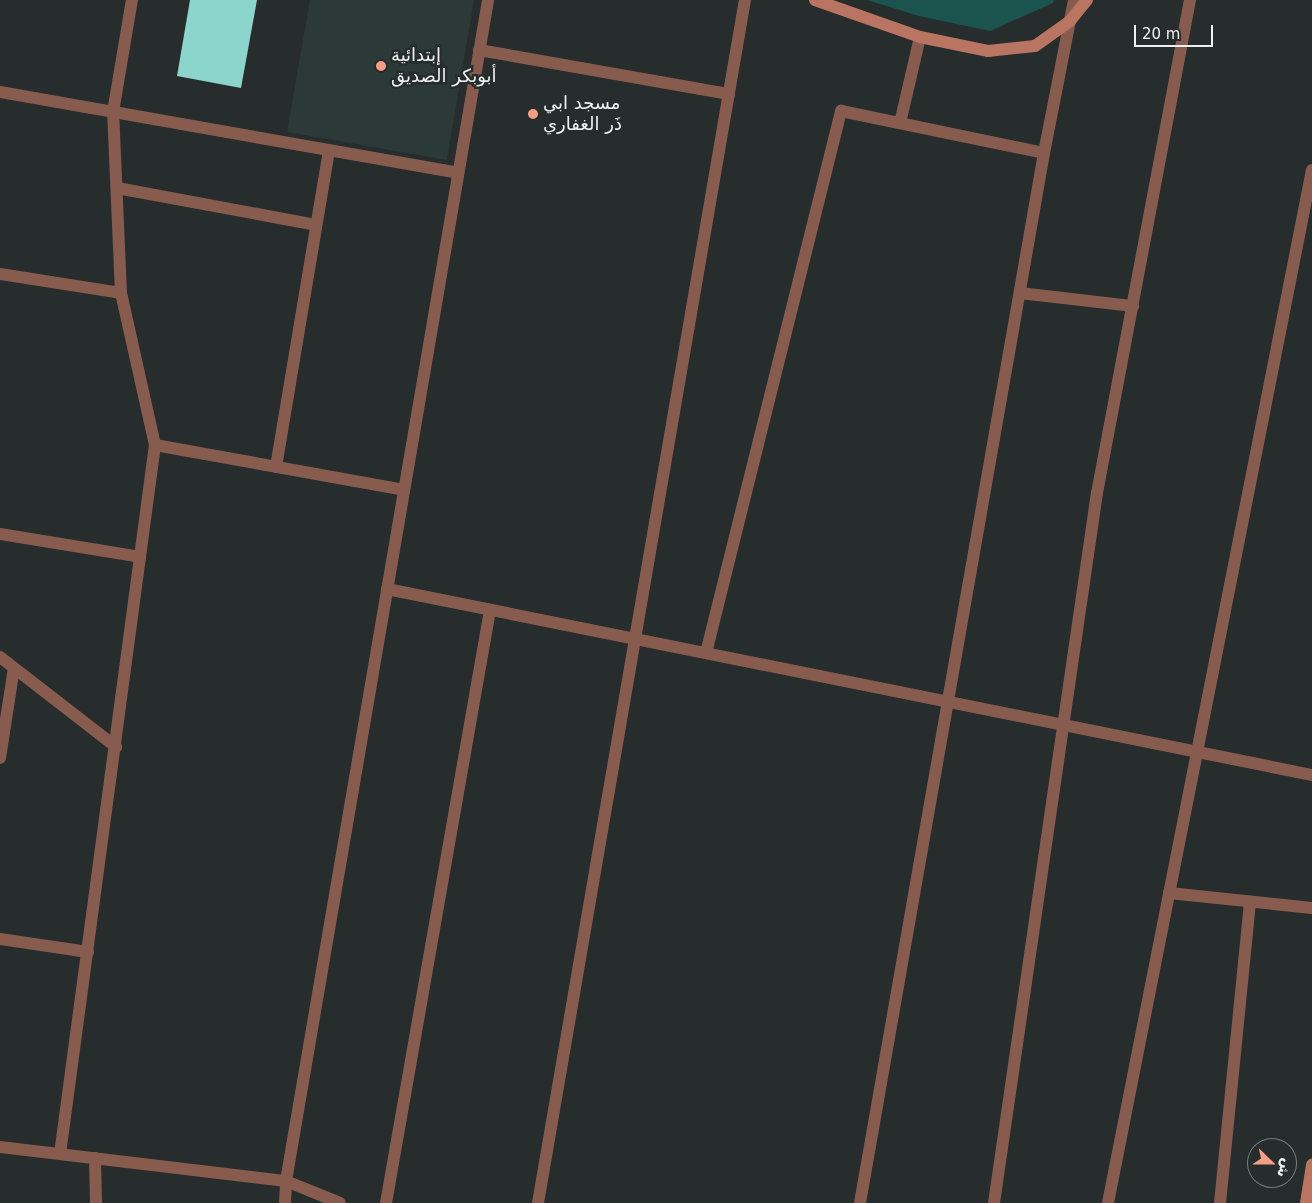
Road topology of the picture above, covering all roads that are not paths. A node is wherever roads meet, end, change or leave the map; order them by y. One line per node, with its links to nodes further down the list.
1 (132, 0): 13 (street)
2 (488, 0): 10 (street)
3 (745, 0): 12 (street)
4 (815, 0): 9 (street)
5 (1074, 0): 8 (street)
6 (1087, 0): 8 (street)
7 (1190, 0): 24 (street)
8 (1070, 21): 9 (street); 16 (street)
9 (920, 37): 14 (street)
10 (479, 50): 12 (street); 18 (street)
11 (0, 92): 13 (street)
12 (729, 94): 32 (street)
13 (113, 112): 15 (street); 19 (street)
14 (900, 123): 16 (street); 33 (street)
15 (329, 150): 18 (street); 20 (street)
16 (1044, 153): 23 (street)
17 (1312, 170): 39 (street)
18 (458, 173): 27 (street)
19 (117, 188): 20 (street); 22 (street)
20 (316, 225): 26 (street)
21 (0, 274): 22 (street)
22 (121, 292): 25 (street)
23 (1020, 293): 24 (street); 36 (street)
24 (1133, 306): 37 (street)
25 (155, 445): 26 (street); 29 (street)
26 (276, 467): 27 (street)
27 (404, 490): 30 (street)
28 (0, 534): 29 (street)
29 (140, 557): 38 (street)
30 (387, 589): 31 (street); 51 (street)
31 (490, 610): 32 (street); 55 (street)
32 (635, 638): 33 (street); 56 (street)
33 (706, 653): 36 (street)
34 (0, 657): 35 (street)
35 (14, 668): 38 (street); 40 (street)
36 (948, 702): 37 (street); 57 (street)
37 (1064, 725): 39 (street); 58 (street)
38 (116, 747): 46 (street)
39 (1198, 752): 41 (street); 42 (street)
40 (0, 758)
41 (1312, 775)
42 (1169, 893): 43 (street); 59 (street)
43 (1250, 901): 44 (street); 60 (street)
44 (1312, 908)
45 (0, 939): 46 (street)
46 (88, 952): 48 (street)
47 (0, 1147): 48 (street)
48 (60, 1154): 49 (street)
49 (95, 1158): 51 (street); 52 (street)
50 (1312, 1164): 61 (street)
51 (286, 1181): 53 (street); 54 (street)
52 (96, 1203)
53 (286, 1203)
54 (340, 1203)
55 (386, 1203)
56 (538, 1203)
57 (860, 1203)
58 (994, 1203)
59 (1108, 1203)
60 (1220, 1203)
61 (1306, 1203)

